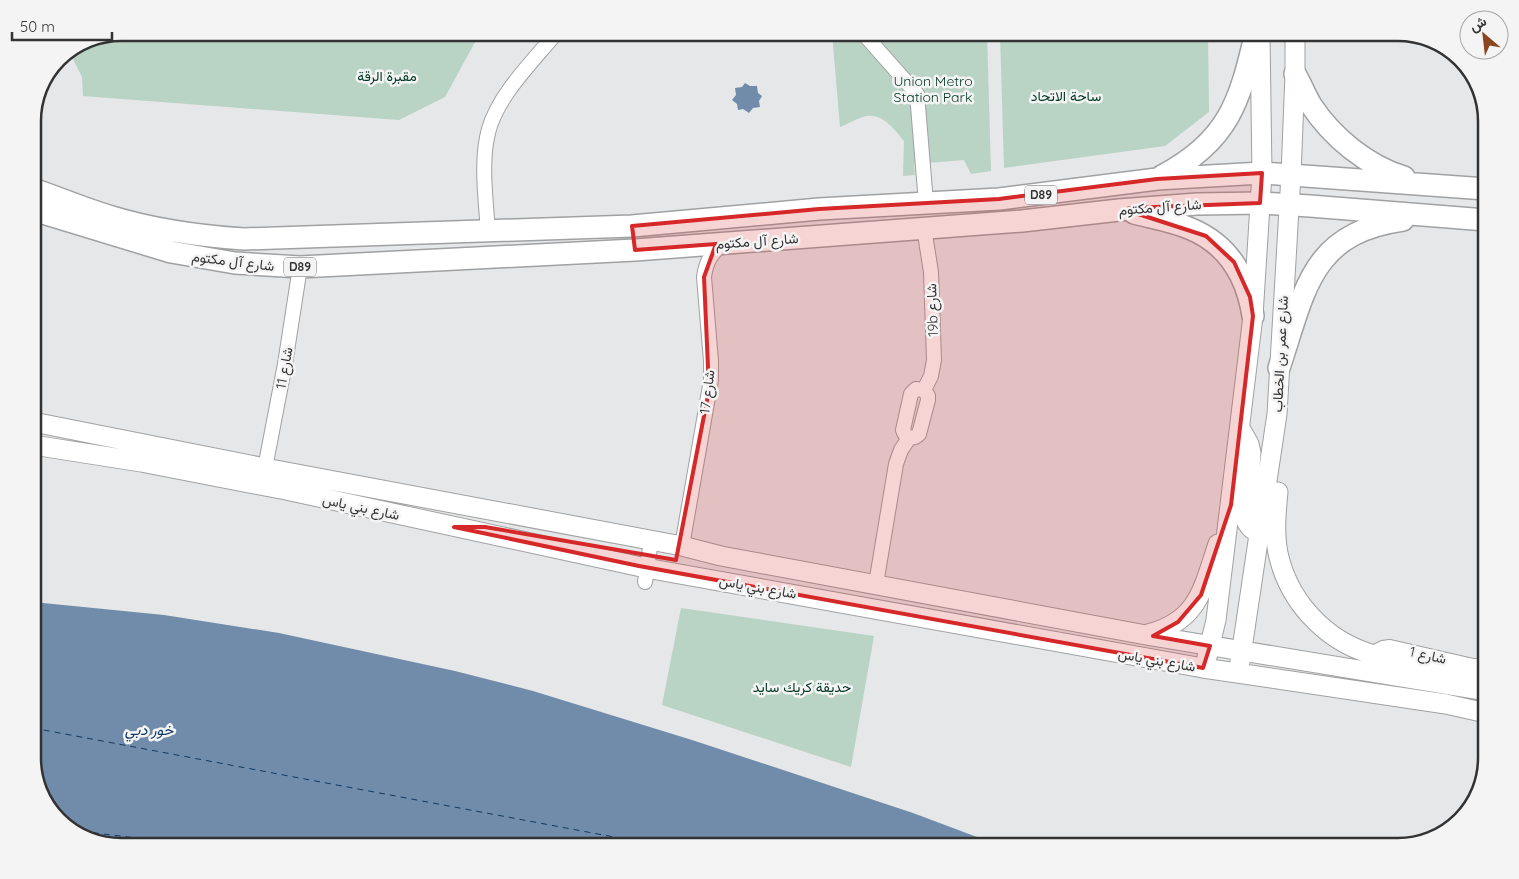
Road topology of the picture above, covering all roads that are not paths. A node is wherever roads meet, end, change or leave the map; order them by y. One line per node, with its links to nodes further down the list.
1 (550, 41): 22 (street)
2 (873, 41): 13 (street)
3 (1255, 41): 9 (main road)
4 (1258, 41): 7 (main road, شارع عمر بن الخطاب)
5 (1295, 41): 6 (main road, شارع عمر بن الخطاب)
6 (1295, 74): 8 (main road, شارع عمر بن الخطاب); 10 (main road)
7 (1262, 173): 8 (main road, شارع آل مكتوم / D89); 9 (main road, شارع آل مكتوم / D89); 14 (main road, شارع عمر بن الخطاب)
8 (1292, 175): 10 (main road, شارع آل مكتوم / D89); 15 (main road, شارع عمر بن الخطاب)
9 (1157, 179): 13 (main road, شارع آل مكتوم / D89)
10 (1426, 184): 11 (main road, شارع آل مكتوم / D89)
11 (1478, 188)
12 (41, 192): 22 (main road, شارع آل مكتوم / D89)
13 (926, 203): 20 (main road, شارع آل مكتوم / D89)
14 (1260, 204): 15 (main road, شارع آل مكتوم / D89); 16 (main road, شارع آل مكتوم / D89); 26 (main road, شارع عمر بن الخطاب)
15 (1290, 205): 18 (main road, شارع آل مكتوم / D89); 27 (main road, شارع عمر بن الخطاب)
16 (1120, 210): 21 (main road, شارع آل مكتوم / D89); 26 (main road)
17 (41, 215): 25 (main road, شارع آل مكتوم / D89)
18 (1440, 215): 19 (main road, شارع آل مكتوم / D89); 27 (main road)
19 (1478, 219)
20 (632, 226): 22 (main road, شارع آل مكتوم / D89); 24 (main road)
21 (924, 228): 23 (main road, شارع آل مكتوم / D89); 39 (street, 19b شارع)
22 (488, 232): 25 (main road)
23 (724, 243): 24 (main road, شارع آل مكتوم / D89); 35 (street, شارع 17)
24 (635, 250): 25 (main road, شارع آل مكتوم / D89)
25 (300, 267): 32 (street, شارع 11)
26 (1253, 316): 29 (main road, شارع عمر بن الخطاب)
27 (1279, 368): 30 (main road, شارع عمر بن الخطاب)
28 (41, 424): 32 (main road, شارع بني ياس)
29 (1240, 429): 33 (main road, شارع عمر بن الخطاب); 34 (main road)
30 (1274, 439): 34 (main road, شارع عمر بن الخطاب); 43 (main road)
31 (41, 446): 36 (main road, شارع بني ياس)
32 (265, 468): 36 (main road, شارع بني ياس)
33 (1231, 505): 40 (main road); 41 (main road, شارع عمر بن الخطاب)
34 (1260, 533): 42 (main road, شارع عمر بن الخطاب)
35 (682, 546): 36 (main road); 38 (main road, شارع بني ياس)
36 (648, 562): 37 (main road, شارع بني ياس)
37 (678, 573): 38 (main road); 45 (main road, شارع بني ياس)
38 (850, 579): 39 (main road, شارع بني ياس)
39 (876, 584): 40 (main road, شارع بني ياس)
40 (1146, 634): 41 (main road, شارع بني ياس)
41 (1210, 646): 42 (main road, شارع بني ياس); 45 (main road, شارع عمر بن الخطاب)
42 (1242, 651): 46 (main road, شارع عمر بن الخطاب); 48 (main road, شارع بني ياس)
43 (1371, 654): 44 (street, شارع 1); 47 (main road)
44 (1478, 666)
45 (1203, 668): 46 (main road, شارع بني ياس)
46 (1238, 673): 49 (main road, شارع بني ياس)
47 (1478, 676)
48 (1478, 690)
49 (1478, 711)

